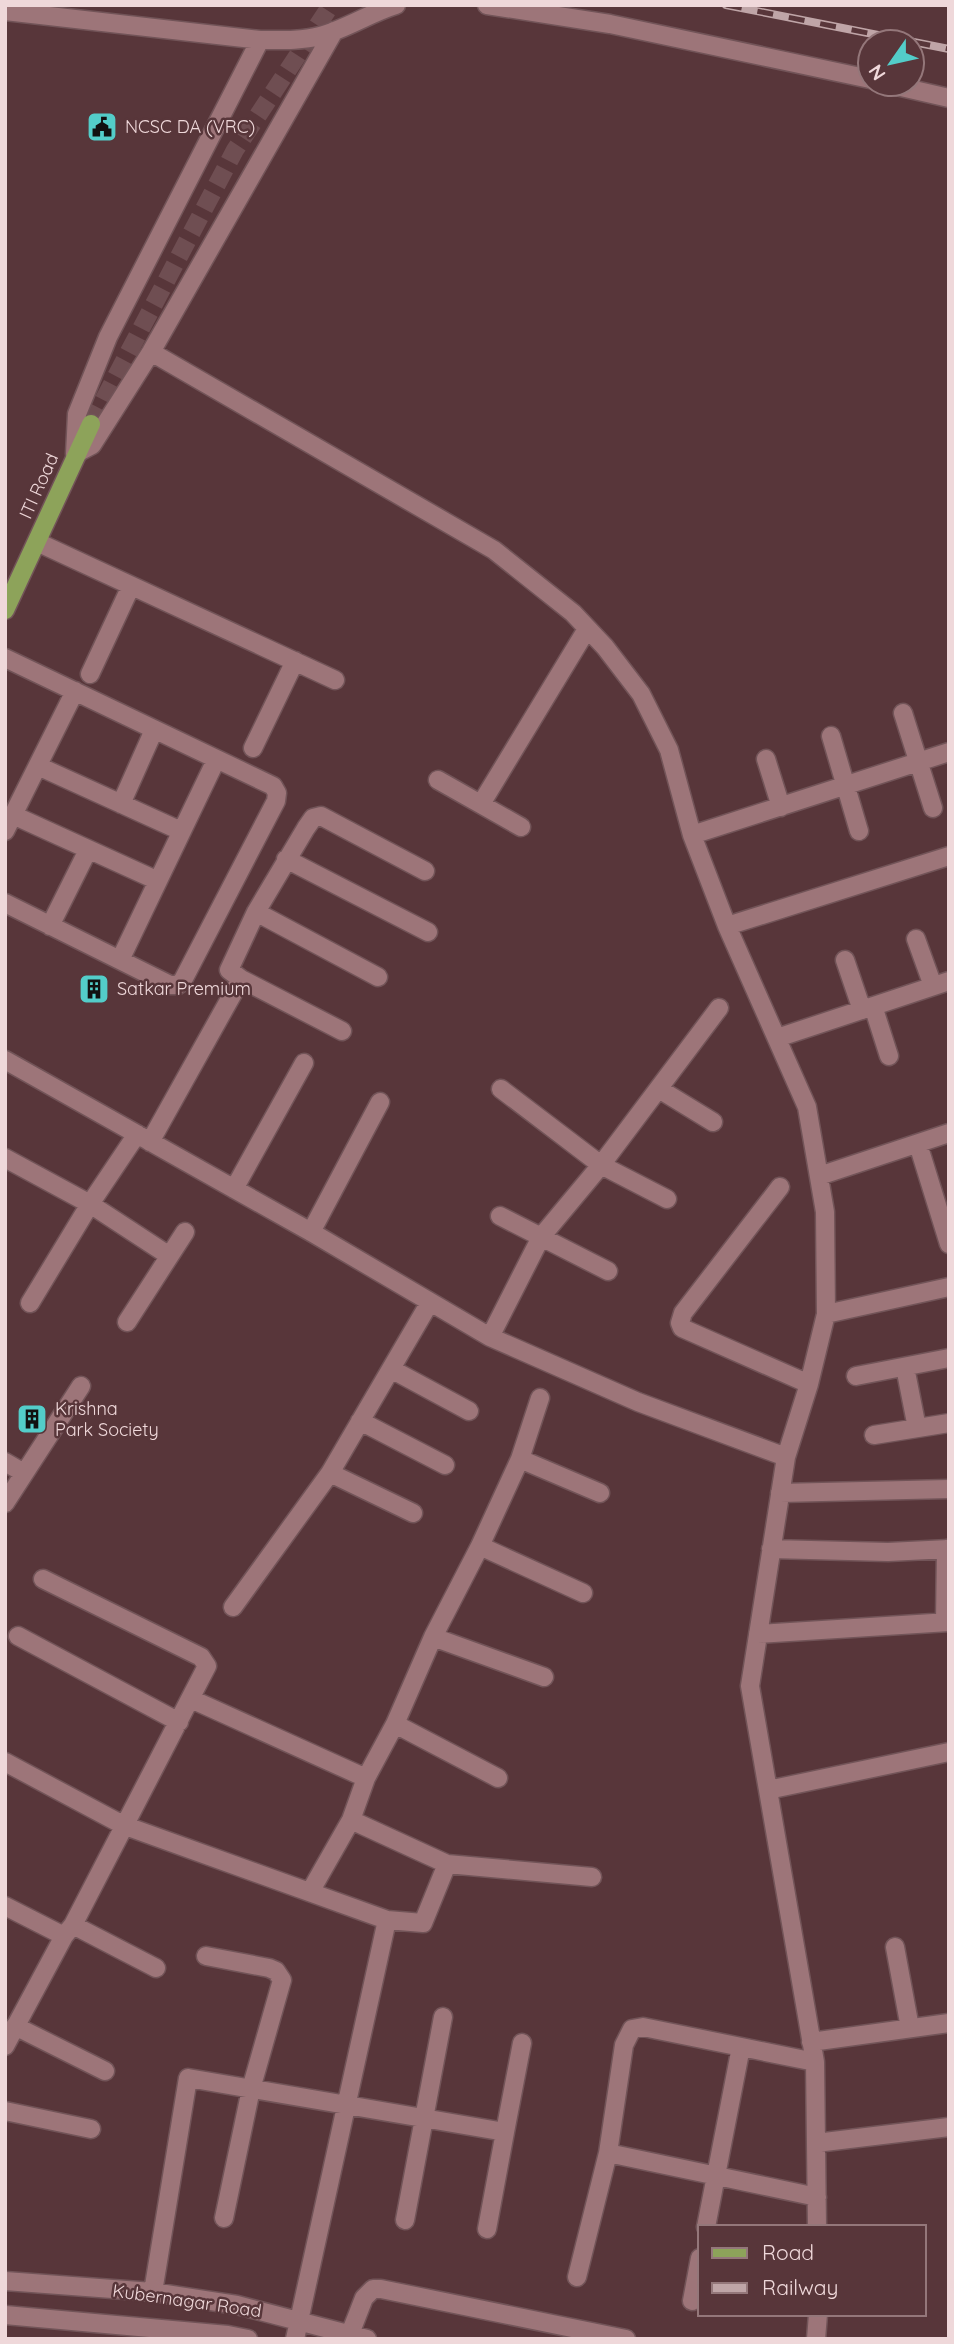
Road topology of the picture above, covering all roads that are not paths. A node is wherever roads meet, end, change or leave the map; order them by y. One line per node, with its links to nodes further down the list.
1 (396, 5): 4 (street)
2 (487, 5): 6 (street)
3 (5, 12): 5 (street)
4 (334, 31): 5 (street); 9 (street)
5 (260, 40): 11 (street)
6 (856, 76)
7 (926, 93): 8 (street)
8 (949, 98)
9 (151, 352): 11 (street); 15 (street)
10 (91, 424): 11 (main road, ITI Road)
11 (75, 454): 12 (main road, ITI Road)
12 (37, 542): 13 (street); 14 (main road, ITI Road)
13 (131, 586): 17 (street); 18 (street)
14 (5, 610)
15 (587, 629): 33 (street); 40 (street)
16 (5, 658): 20 (street)
17 (295, 661): 19 (street); 24 (street)
18 (90, 674)
19 (335, 680)
20 (75, 691): 22 (street); 29 (street)
21 (903, 713): 28 (street)
22 (154, 730): 26 (street); 32 (street)
23 (831, 736): 31 (street)
24 (253, 748)
25 (949, 752): 28 (street)
26 (216, 760): 38 (street); 52 (street)
27 (766, 760): 34 (street)
28 (918, 762): 31 (street); 35 (street)
29 (38, 766): 32 (street); 36 (street)
30 (438, 780): 33 (street)
31 (846, 785): 34 (street); 39 (street)
32 (121, 804): 38 (street)
33 (481, 804): 37 (street)
34 (781, 807): 40 (street)
35 (933, 808)
36 (9, 823): 41 (street)
37 (521, 827)
38 (181, 831): 45 (street)
39 (859, 831)
40 (692, 835): 49 (street)
41 (88, 850): 45 (street); 48 (street)
42 (949, 856): 49 (street)
43 (286, 859): 44 (street); 47 (street); 50 (street)
44 (425, 871)
45 (156, 880): 52 (street)
46 (5, 903): 48 (street)
47 (256, 912): 54 (street); 55 (street)
48 (50, 926): 52 (street)
49 (727, 926): 60 (street)
50 (428, 932)
51 (916, 939): 56 (street)
52 (120, 960)
53 (845, 960): 58 (street)
54 (378, 976)
55 (241, 979): 59 (street); 69 (street)
56 (941, 984): 58 (street)
57 (719, 1008): 65 (street)
58 (868, 1008): 60 (street); 61 (street)
59 (342, 1031)
60 (777, 1038): 73 (street)
61 (889, 1056)
62 (5, 1060): 69 (street)
63 (304, 1063): 75 (street)
64 (501, 1088): 72 (street)
65 (659, 1089): 67 (street); 72 (street)
66 (380, 1102): 80 (street)
67 (713, 1122)
68 (949, 1133): 70 (street)
69 (143, 1138): 75 (street); 77 (street)
70 (918, 1144): 73 (street); 82 (street)
71 (8, 1165): 77 (street)
72 (601, 1165): 76 (street); 81 (street)
73 (819, 1177): 88 (street)
74 (780, 1187): 95 (street)
75 (234, 1189): 80 (street)
76 (667, 1199)
77 (90, 1205): 83 (street); 87 (street)
78 (500, 1216): 81 (street)
79 (185, 1232): 83 (street)
80 (311, 1232): 86 (street)
81 (541, 1237): 84 (street); 90 (street)
82 (949, 1244)
83 (168, 1255): 89 (street)
84 (608, 1270)
85 (949, 1287): 88 (street)
86 (430, 1302): 90 (street); 93 (street)
87 (30, 1303)
88 (826, 1314): 95 (street)
89 (127, 1322)
90 (490, 1336): 103 (street)
91 (949, 1358): 92 (street)
92 (905, 1367): 94 (street); 101 (street)
93 (391, 1369): 98 (street); 99 (street)
94 (856, 1376)
95 (809, 1384): 103 (street)
96 (81, 1386): 107 (street)
97 (540, 1398): 104 (street)
98 (469, 1411)
99 (360, 1421): 106 (street); 108 (street)
100 (949, 1423): 101 (street)
101 (917, 1428): 102 (street)
102 (874, 1435)
103 (786, 1457): 111 (street)
104 (520, 1459): 110 (street); 114 (street)
105 (5, 1462): 107 (street)
106 (445, 1465)
107 (24, 1473): 112 (street)
108 (330, 1473): 113 (street); 119 (street)
109 (949, 1489): 111 (street)
110 (600, 1493)
111 (780, 1493): 115 (street)
112 (5, 1503)
113 (413, 1513)
114 (480, 1546): 118 (street); 123 (street)
115 (771, 1549): 116 (street); 121 (street)
116 (947, 1549): 120 (street)
117 (43, 1579): 125 (street)
118 (583, 1593)
119 (233, 1607)
120 (947, 1622): 121 (street)
121 (758, 1634): 132 (street)
122 (18, 1636): 126 (street)
123 (433, 1637): 124 (street); 127 (street)
124 (544, 1677)
125 (191, 1699): 126 (street); 130 (street)
126 (179, 1722): 134 (street)
127 (395, 1724): 130 (street); 131 (street)
128 (949, 1752): 132 (street)
129 (7, 1767): 134 (street)
130 (366, 1778): 133 (street)
131 (498, 1778)
132 (768, 1790): 148 (street)
133 (352, 1820): 135 (street); 137 (street)
134 (123, 1825): 137 (street); 140 (street)
135 (447, 1864): 136 (street); 139 (street)
136 (592, 1877)
137 (310, 1892): 139 (street)
138 (5, 1906): 140 (street)
139 (387, 1920): 154 (street)
140 (69, 1931): 143 (street); 147 (street)
141 (895, 1947): 146 (street)
142 (206, 1956): 153 (street)
143 (156, 1968)
144 (443, 2017): 156 (street)
145 (949, 2023): 146 (street)
146 (910, 2028): 148 (street)
147 (8, 2038): 152 (street)
148 (811, 2042): 151 (street)
149 (522, 2043): 159 (street)
150 (741, 2047): 151 (street); 161 (street); 162 (street)
151 (815, 2062): 160 (street)
152 (104, 2071)
153 (251, 2090): 154 (street); 164 (street); 172 (street)
154 (347, 2106): 156 (street); 176 (street)
155 (5, 2111): 158 (street)
156 (423, 2119): 159 (street); 165 (street)
157 (949, 2127): 160 (street)
158 (91, 2129)
159 (505, 2132): 168 (street)
160 (816, 2143): 163 (street)
161 (608, 2153): 162 (street); 170 (street)
162 (716, 2176): 163 (street); 166 (street)
163 (817, 2197): 167 (street)
164 (225, 2217)
165 (405, 2220)
166 (706, 2225)
167 (817, 2225)
168 (486, 2229)
169 (698, 2269): 173 (street)
170 (577, 2277)
171 (5, 2281): 172 (street, Kubernagar Road)
172 (153, 2292): 176 (street, Kubernagar Road)
173 (692, 2301)
174 (5, 2315): 178 (street, Kubernagar Road)
175 (818, 2316): 181 (street)
176 (299, 2320): 177 (street, Kubernagar Road); 179 (street)
177 (358, 2336): 180 (street)
178 (248, 2339)
179 (296, 2339)
180 (626, 2339)
181 (816, 2339)

